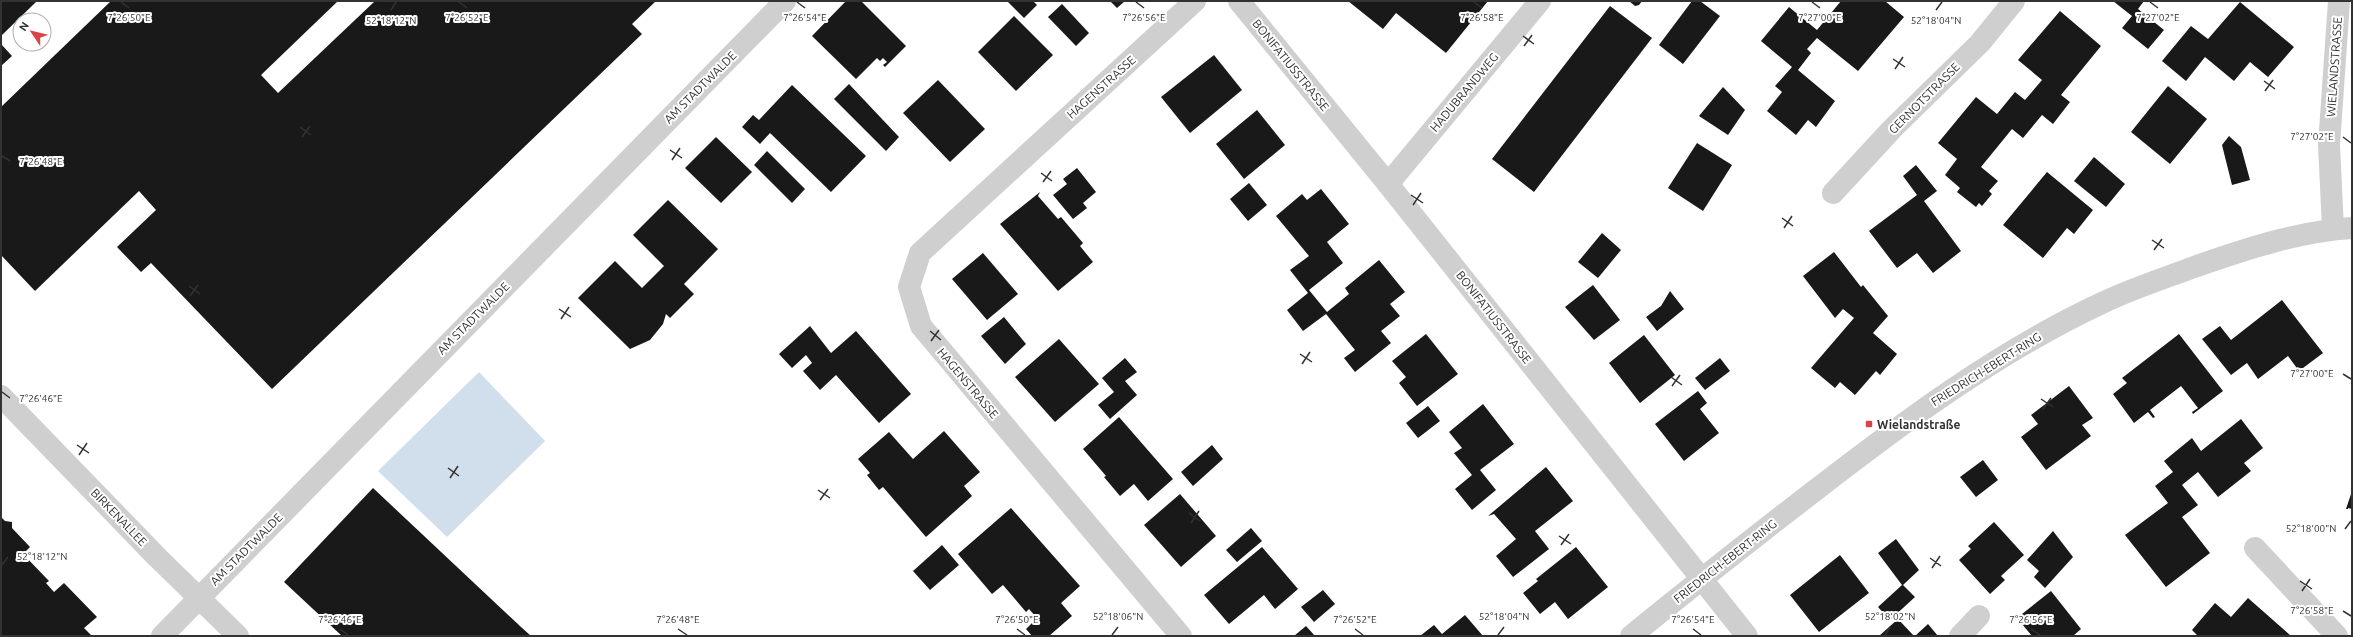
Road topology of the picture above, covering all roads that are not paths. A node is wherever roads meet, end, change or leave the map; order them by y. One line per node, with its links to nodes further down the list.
1 (786, 1): 13 (street, AM STADTWALDE)
2 (1195, 1): 17 (street, HAGENSTRASSE)
3 (1239, 1): 7 (street, BONIFATIUSSTRASSE)
4 (1540, 1): 7 (street, HADUBRANDWEG)
5 (2014, 1): 8 (street, GERNOTSTRASSE)
6 (2339, 1): 9 (street, WIELANDSTRASSE)
7 (1388, 184): 12 (street, BONIFATIUSSTRASSE)
8 (1833, 193)
9 (2342, 229): 12 (street, FRIEDRICH-EBERT-RING)
10 (1, 396): 13 (street, BIRKENALLEE)
11 (2255, 548): 21 (street)
12 (1701, 578): 18 (street, FRIEDRICH-EBERT-RING); 19 (street, BONIFATIUSSTRASSE)
13 (198, 597): 15 (street, AM STADTWALDE); 16 (street, BIRKENALLEE)
14 (1979, 616): 20 (street)
15 (162, 636)
16 (238, 636)
17 (1181, 636)
18 (1631, 636)
19 (1747, 636)
20 (1960, 636)
21 (2337, 636)

